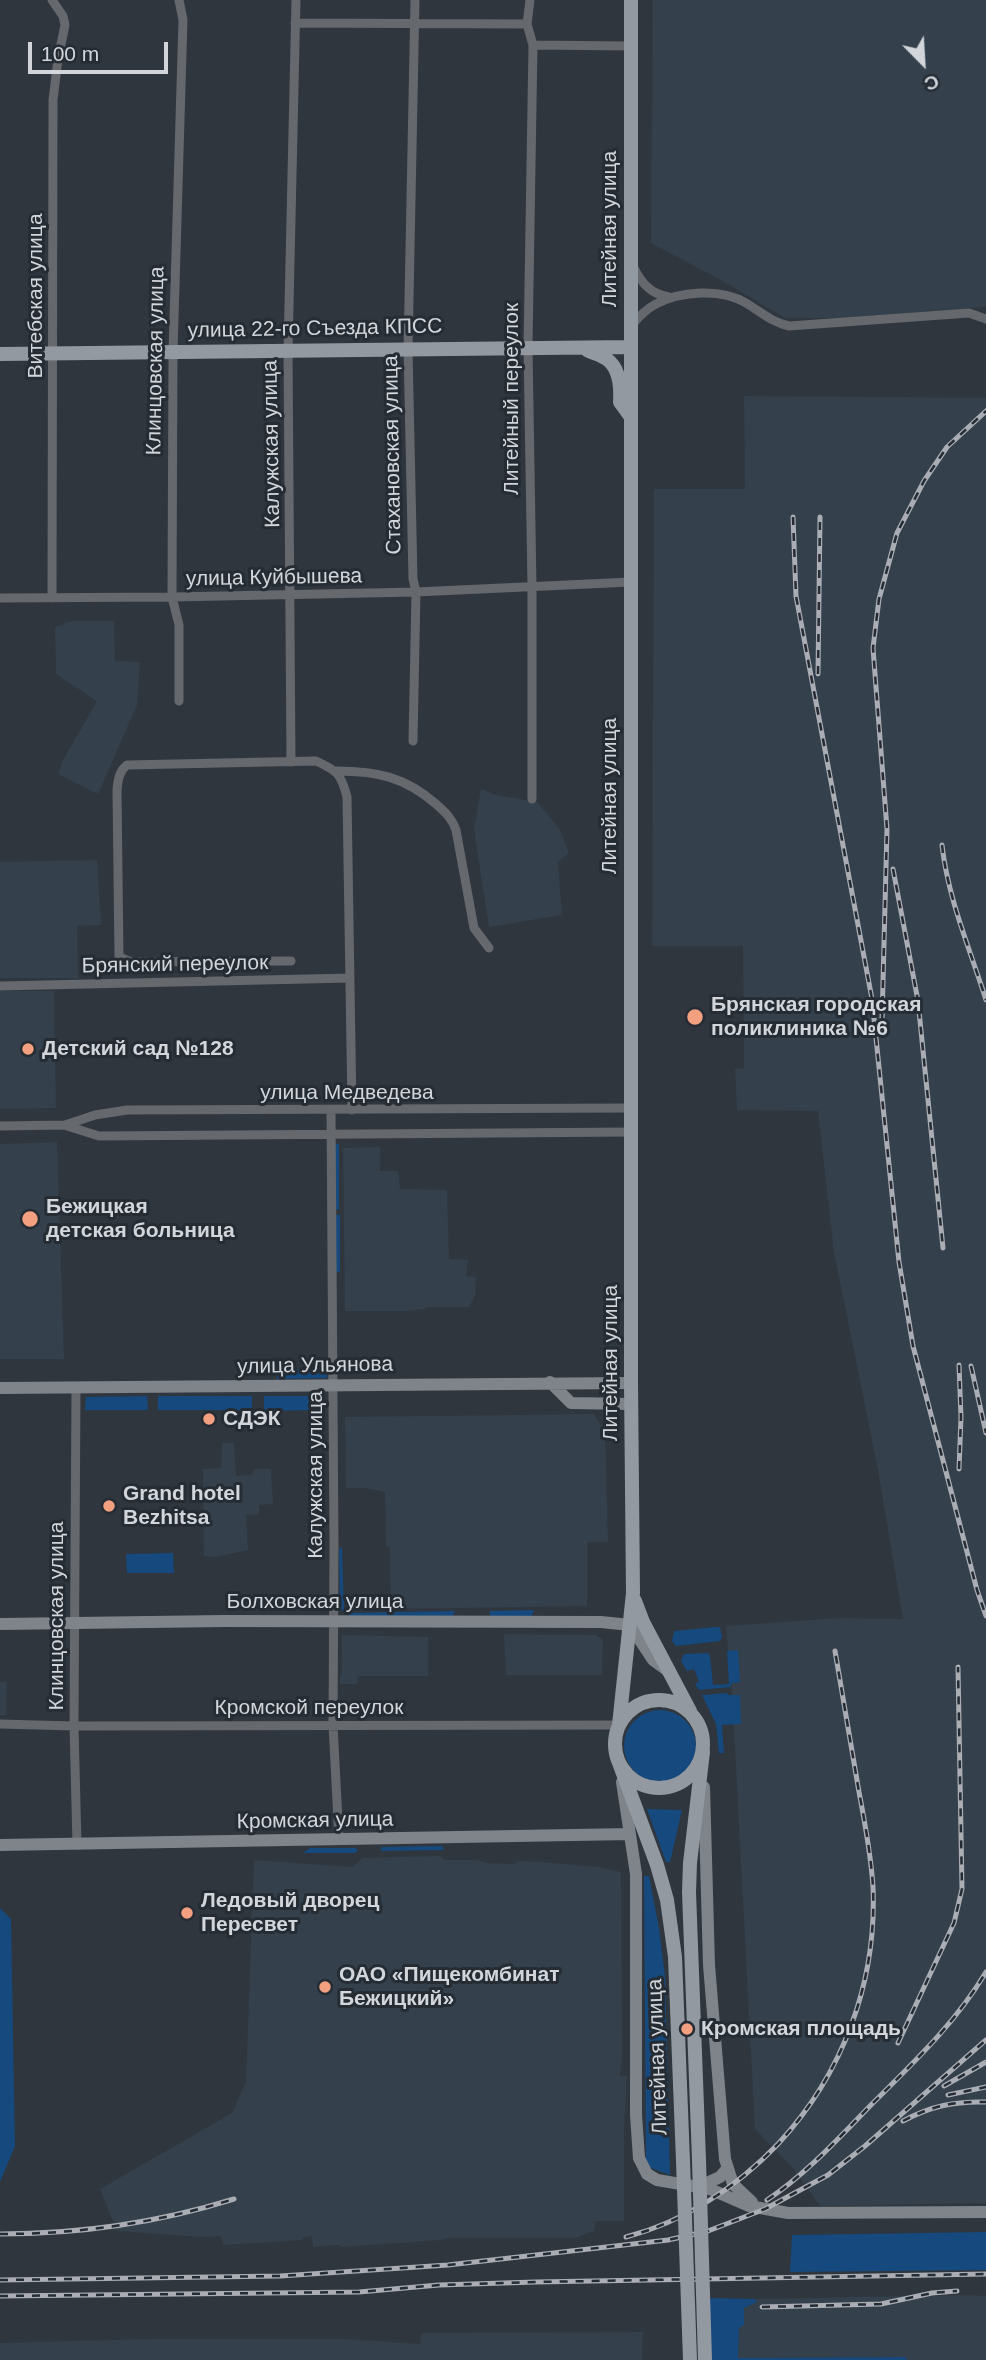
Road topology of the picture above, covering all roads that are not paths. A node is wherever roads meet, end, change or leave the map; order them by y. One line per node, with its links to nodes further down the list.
1 (52, 0): 25 (street, Витебская улица)
2 (179, 0): 23 (street, Клинцовская улица)
3 (296, 0): 7 (street, Калужская улица)
4 (415, 0): 8 (street, Стахановская улица)
5 (530, 0): 9 (street, Литейный переулок)
6 (631, 0): 11 (main road, Литейная улица)
7 (295, 23): 8 (street); 22 (street, Калужская улица)
8 (414, 23): 9 (street); 21 (street, Стахановская улица)
9 (527, 24): 10 (street, Литейный переулок)
10 (533, 45): 11 (street); 18 (street, Литейный переулок)
11 (631, 46): 12 (main road, Литейная улица)
12 (632, 264): 13 (street); 17 (main road, Литейная улица)
13 (671, 297): 14 (street); 17 (street)
14 (969, 313): 15 (street); 16 (street)
15 (986, 313)
16 (986, 320)
17 (631, 326): 20 (main road, Литейная улица)
18 (528, 347): 19 (main road, улица 22-го Съезда КПСС); 21 (main road, улица 22-го Съезда КПСС); 28 (street, Литейный переулок)
19 (583, 347): 20 (main road, улица 22-го Съезда КПСС); 26 (main road)
20 (631, 347): 26 (main road, Литейная улица)
21 (408, 349): 22 (main road, улица 22-го Съезда КПСС); 29 (street, Стахановская улица)
22 (288, 350): 23 (main road, улица 22-го Съезда КПСС); 30 (street, Калужская улица)
23 (173, 352): 25 (main road, улица 22-го Съезда КПСС); 31 (street, Клинцовская улица)
24 (0, 354): 25 (main road, улица 22-го Съезда КПСС)
25 (53, 354): 33 (street, Витебская улица)
26 (631, 416): 27 (main road, Литейная улица)
27 (632, 582): 28 (street, улица Куйбышева); 43 (main road, Литейная улица)
28 (532, 588): 29 (street, улица Куйбышева); 38 (street, Литейный переулок)
29 (416, 592): 30 (street, улица Куйбышева); 35 (street, Стахановская улица)
30 (291, 595): 31 (street, улица Куйбышева); 36 (street, Калужская улица)
31 (172, 597): 33 (street, улица Куйбышева); 34 (street, Клинцовская улица)
32 (0, 598): 33 (street, улица Куйбышева)
33 (52, 598)
34 (179, 701)
35 (413, 741)
36 (291, 762): 37 (street); 40 (street)
37 (337, 771): 39 (street); 41 (street)
38 (532, 799)
39 (489, 948)
40 (291, 961)
41 (350, 978): 42 (street, Брянский переулок); 44 (street)
42 (0, 985)
43 (631, 1108): 44 (street, улица Медведева); 48 (main road, Литейная улица)
44 (352, 1110): 45 (street, улица Медведева)
45 (331, 1111): 46 (street, улица Медведева); 49 (street, Калужская улица)
46 (65, 1125): 47 (street, улица Медведева); 49 (street, улица Медведева)
47 (0, 1126)
48 (631, 1132): 49 (street, улица Медведева); 51 (main road, Литейная улица)
49 (331, 1134): 52 (street, Калужская улица)
50 (551, 1382): 51 (main road, улица Ульянова); 52 (main road, улица Ульянова); 55 (main road)
51 (631, 1383): 55 (main road, Литейная улица)
52 (334, 1386): 54 (main road, улица Ульянова); 57 (street, Калужская улица)
53 (0, 1388): 54 (main road, улица Ульянова)
54 (76, 1388): 58 (street, Клинцовская улица)
55 (631, 1404): 56 (main road, Литейная улица)
56 (634, 1593): 60 (main road, Литейная улица); 61 (main road, Литейная улица)
57 (333, 1622): 58 (main road, Болховская улица); 60 (main road, Болховская улица); 64 (street, Калужская улица)
58 (74, 1623): 59 (main road, Болховская улица); 66 (street, Клинцовская улица)
59 (0, 1624)
60 (630, 1625): 61 (main road); 65 (main road, Литейная улица)
61 (669, 1671): 62 (main road, Литейная улица)
62 (692, 1714): 65 (main road); 67 (main road)
63 (0, 1724): 66 (street, Кромской переулок)
64 (333, 1725): 65 (street, Кромской переулок); 66 (street, Кромской переулок); 70 (street, Калужская улица)
65 (619, 1725): 68 (main road)
66 (74, 1726): 71 (street, Клинцовская улица)
67 (702, 1752): 68 (main road); 73 (main road); 78 (main road, Литейная улица, bridge)
68 (618, 1760): 69 (main road); 77 (main road, Литейная улица, bridge)
69 (630, 1834): 70 (main road, Кромская улица); 74 (main road)
70 (339, 1840): 71 (main road, Кромская улица)
71 (77, 1844): 72 (main road, Кромская улица)
72 (0, 1845)
73 (727, 2169): 74 (main road); 75 (main road)
74 (697, 2187): 75 (main road)
75 (765, 2209): 76 (main road)
76 (986, 2212)
77 (690, 2360)
78 (705, 2360)

